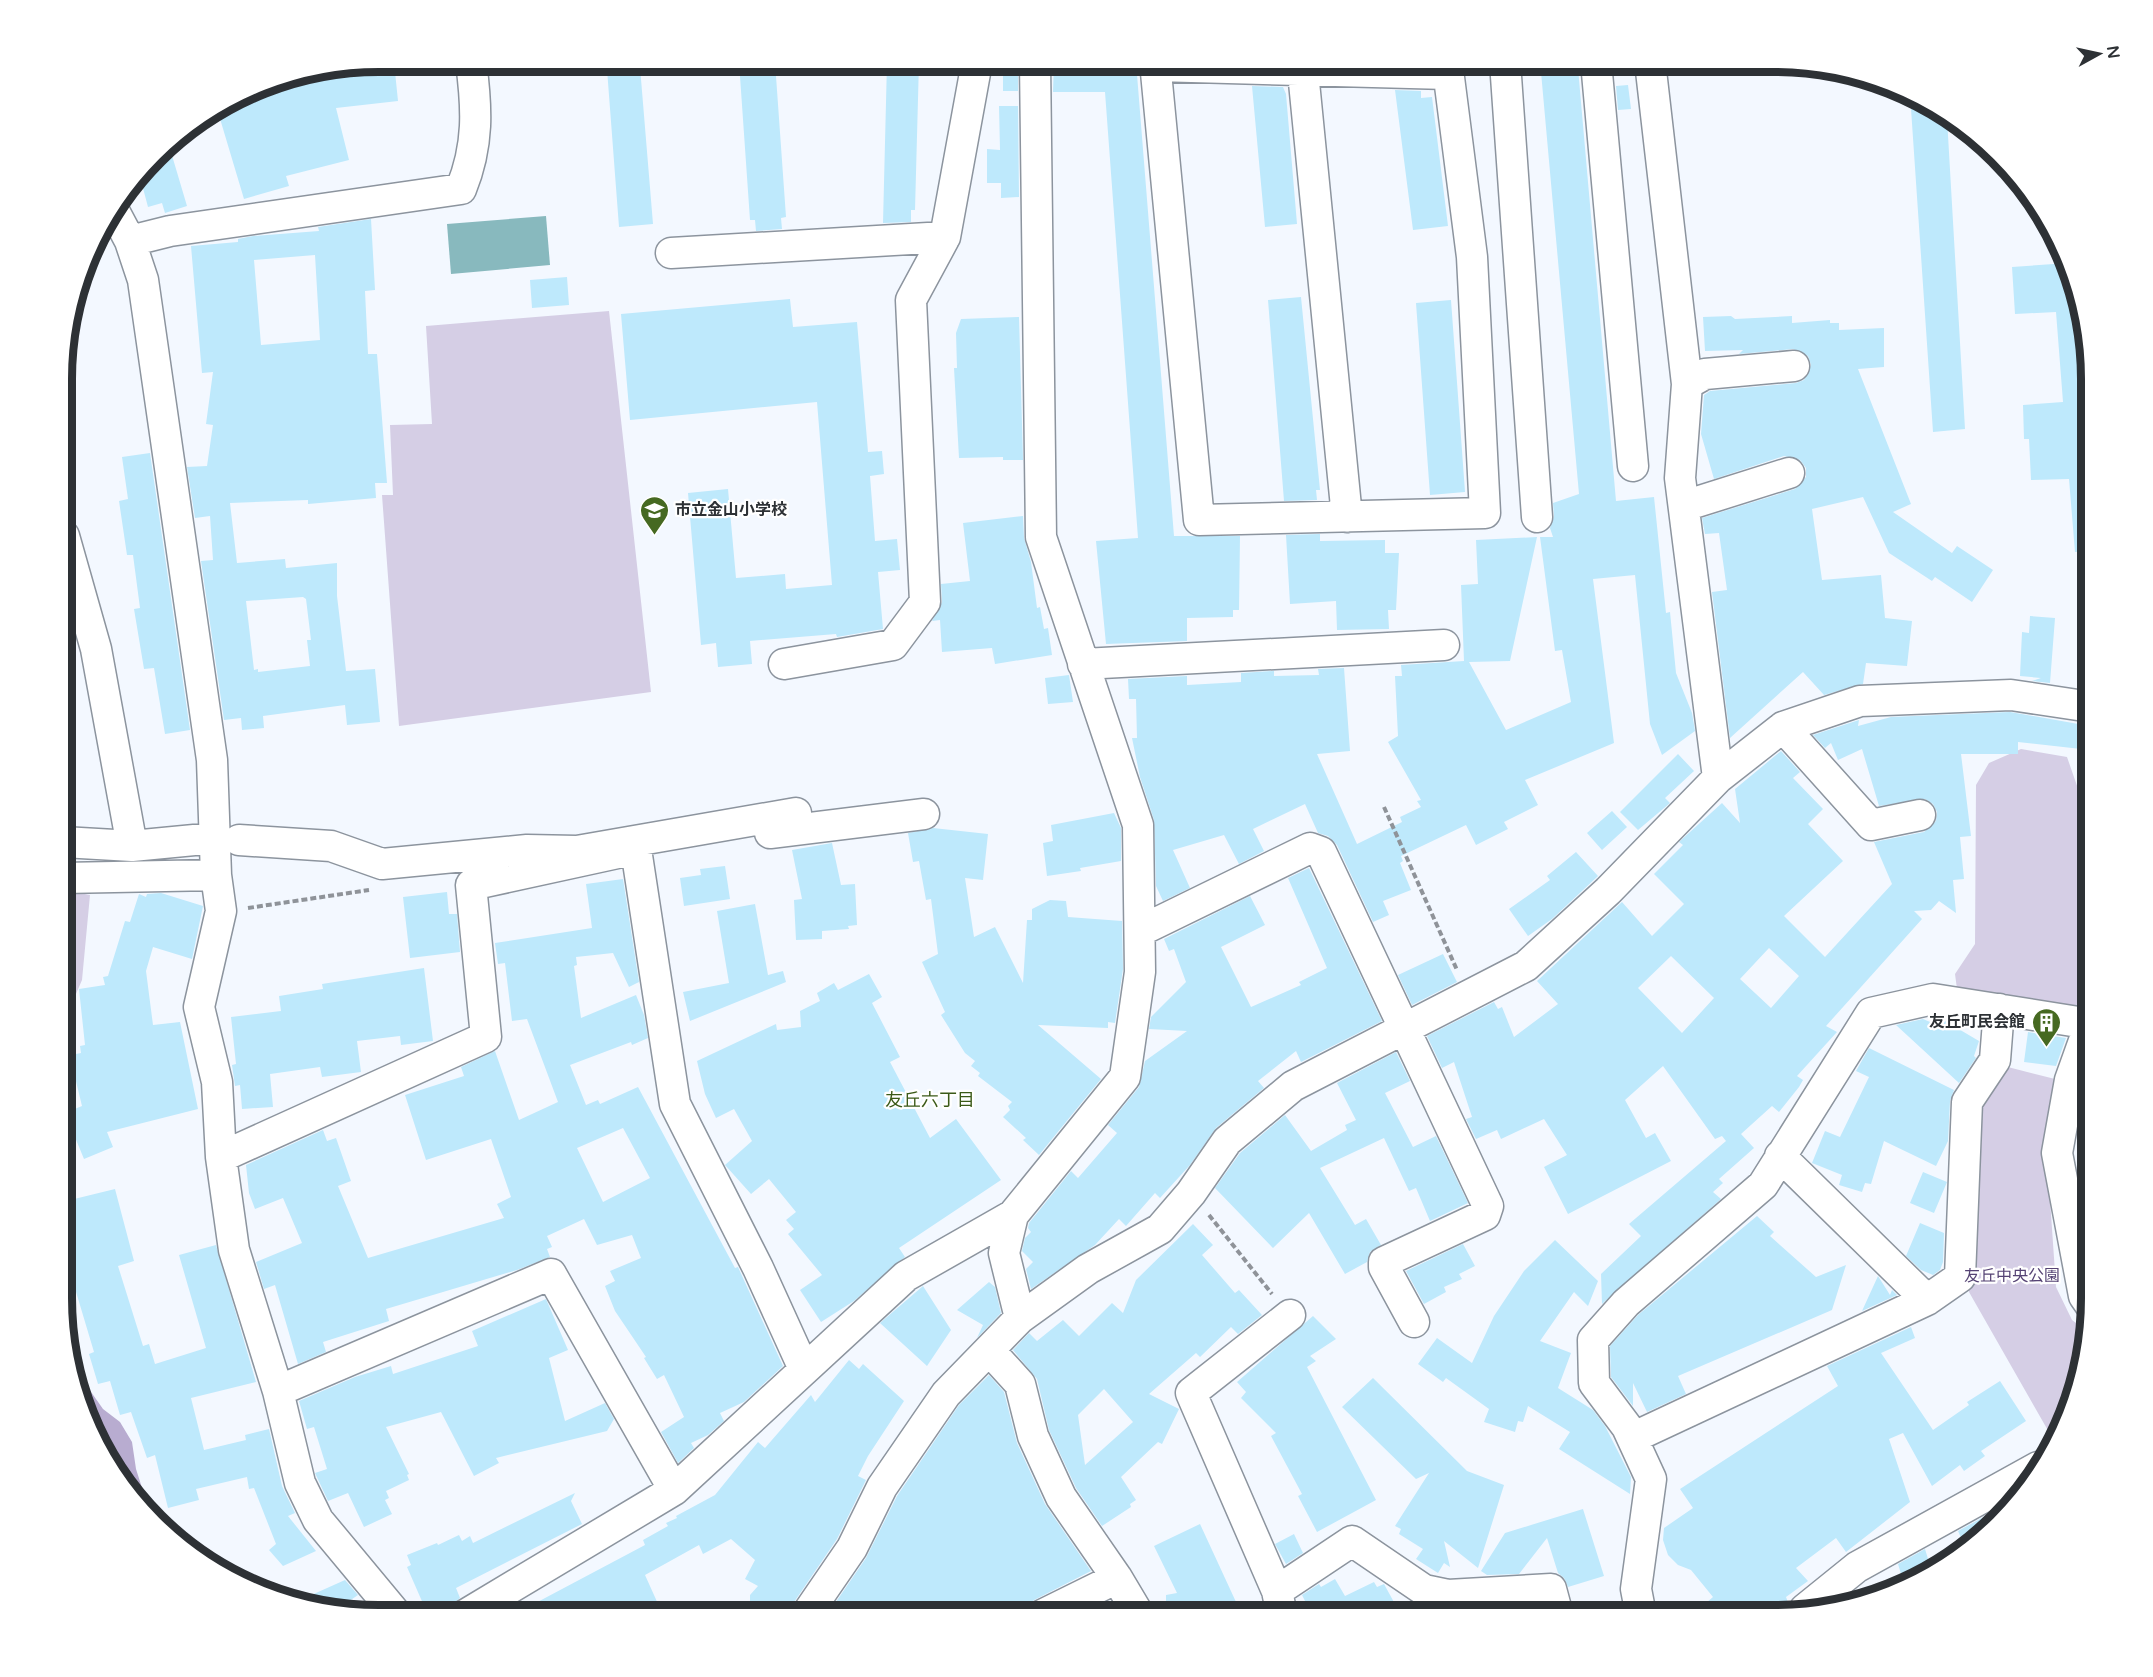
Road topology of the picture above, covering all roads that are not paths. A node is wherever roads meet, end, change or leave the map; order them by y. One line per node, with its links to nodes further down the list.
1 (472, 72): 12 (street)
2 (975, 72): 11 (street)
3 (1035, 72): 24 (street)
4 (1156, 72): 19 (street)
5 (1303, 72): 19 (street)
6 (1448, 72): 19 (street)
7 (1506, 72): 20 (street)
8 (1597, 72): 16 (street)
9 (1651, 72): 15 (street)
10 (118, 218): 12 (street)
11 (945, 237): 13 (street); 23 (street)
12 (130, 240): 31 (street)
13 (671, 253)
14 (1794, 366): 15 (street)
15 (1687, 384): 18 (street)
16 (1633, 466)
17 (1789, 473): 18 (street)
18 (1684, 506): 27 (street)
19 (1347, 517)
20 (1537, 517)
21 (72, 564): 33 (street)
22 (1444, 645): 24 (street)
23 (784, 664)
24 (1083, 664): 37 (street)
25 (2081, 706): 26 (street)
26 (1783, 727): 27 (street); 30 (street)
27 (1718, 778): 40 (street)
28 (796, 813): 31 (street)
29 (924, 814): 34 (street)
30 (1920, 815)
31 (227, 839): 33 (street); 35 (street)
32 (72, 843): 33 (street)
33 (132, 846)
34 (636, 849): 43 (street); 51 (street)
35 (216, 875): 36 (street); 43 (street)
36 (72, 878)
37 (1140, 931): 40 (street); 44 (street)
38 (1999, 1009): 39 (street); 42 (street); 46 (street)
39 (2081, 1022)
40 (1405, 1027): 48 (street); 49 (street)
41 (2081, 1051): 45 (street)
42 (1780, 1156): 46 (street); 53 (street)
43 (221, 1157): 52 (street)
44 (1013, 1215): 48 (street); 51 (street)
45 (2081, 1280)
46 (1927, 1300): 53 (street)
47 (1290, 1315): 58 (street)
48 (1020, 1318): 50 (street)
49 (1414, 1322)
50 (989, 1350): 56 (street); 61 (street)
51 (804, 1369): 55 (street)
52 (278, 1391): 55 (street); 59 (street)
53 (1632, 1438): 65 (street)
54 (2026, 1474): 57 (street)
55 (674, 1490): 60 (street)
56 (1117, 1578): 62 (street); 63 (street)
57 (1814, 1602)
58 (1280, 1603): 64 (street)
59 (389, 1605)
60 (482, 1605)
61 (813, 1605)
62 (1062, 1605)
63 (1133, 1605)
64 (1555, 1605)
65 (1639, 1605)

